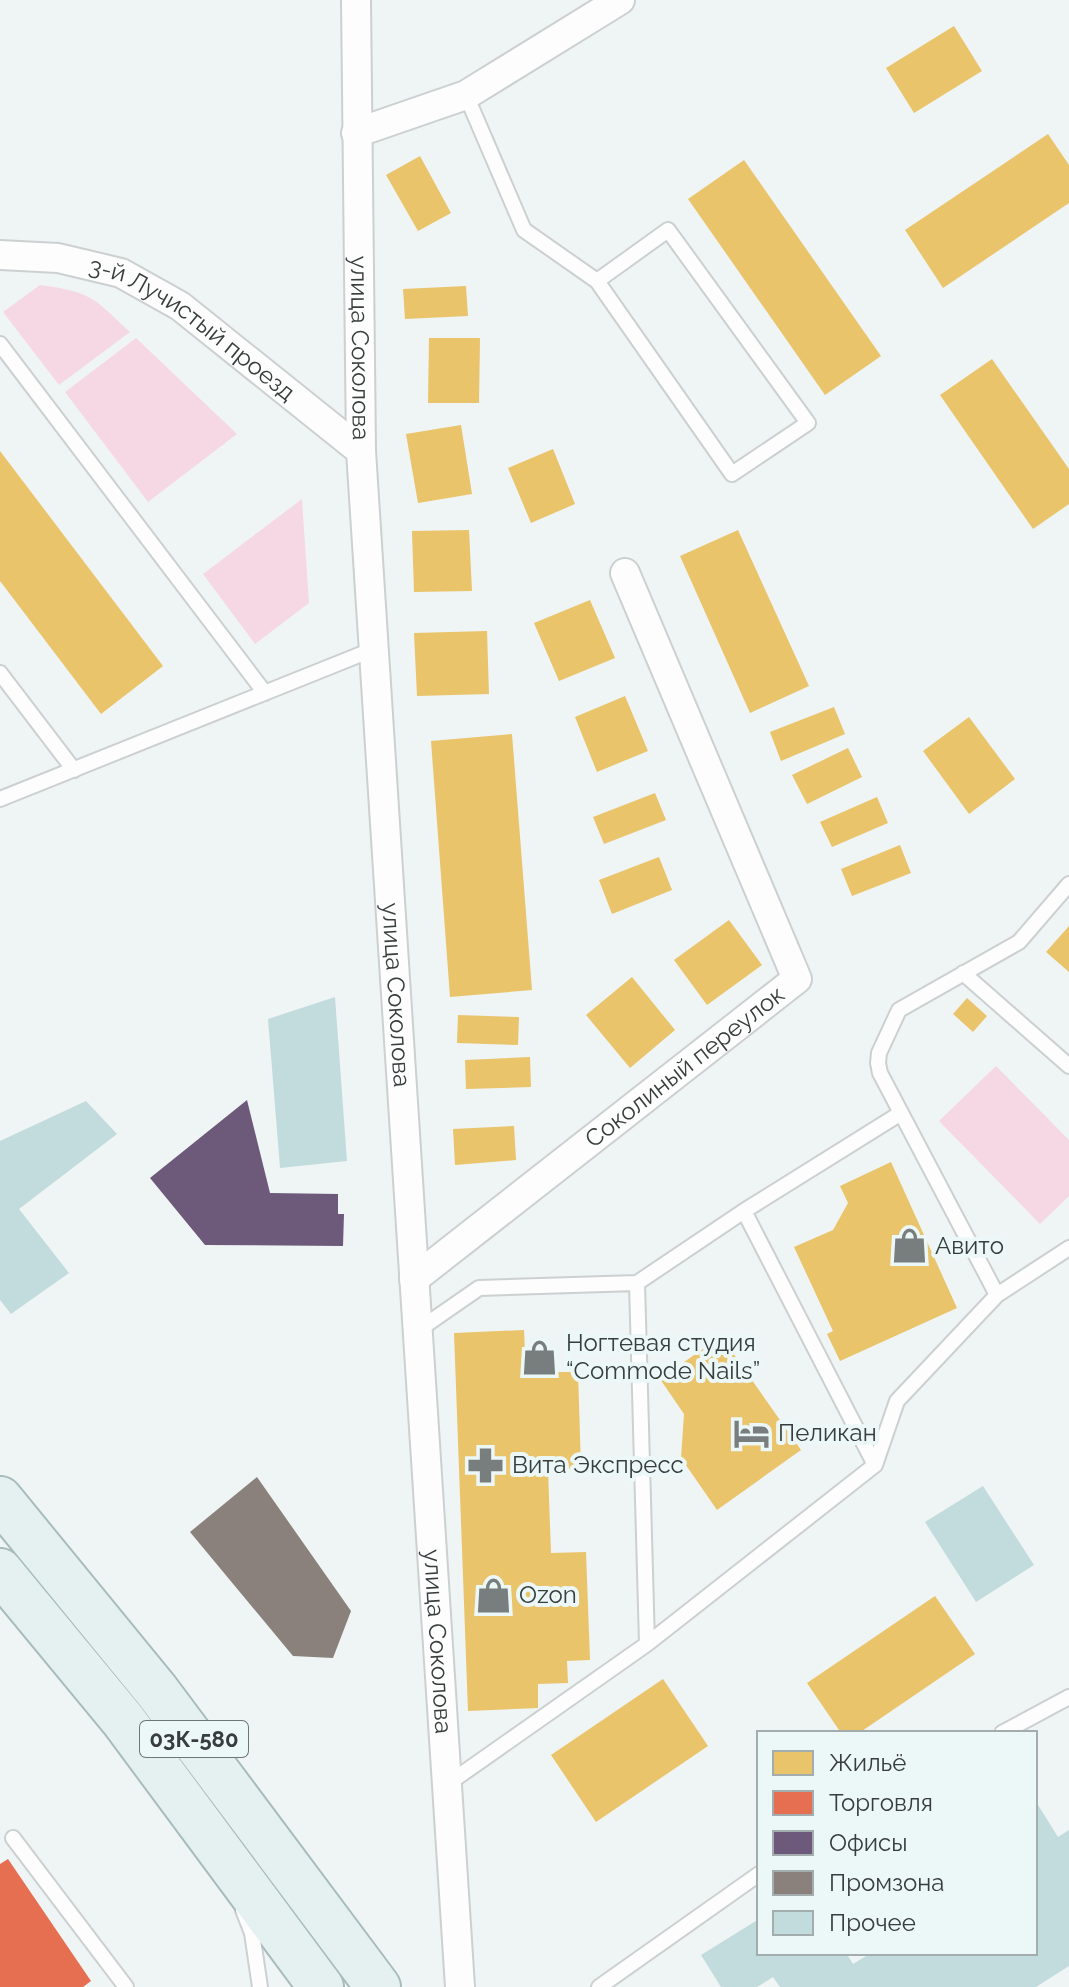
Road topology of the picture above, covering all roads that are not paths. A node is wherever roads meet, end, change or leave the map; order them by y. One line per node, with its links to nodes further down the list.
1 (356, 0): 4 (street, улица Соколова)
2 (620, 0): 3 (street)
3 (466, 95): 4 (street); 6 (lane)
4 (356, 133): 8 (street, улица Соколова)
5 (0, 255): 8 (street, 3-й Лучистый проезд)
6 (597, 281): 6 (lane)
7 (0, 344): 12 (lane)
8 (361, 451): 10 (street, улица Соколова)
9 (625, 573): 21 (street, Соколиный переулок)
10 (374, 649): 12 (lane); 21 (street, улица Соколова)
11 (0, 673): 13 (lane)
12 (265, 693): 13 (lane)
13 (74, 770): 14 (lane)
14 (0, 799)
15 (1069, 884): 16 (lane)
16 (963, 973): 17 (lane); 18 (lane)
17 (1069, 1066)
18 (901, 1113): 19 (lane); 23 (lane)
19 (744, 1211): 22 (lane); 25 (lane)
20 (1069, 1248): 23 (lane)
21 (414, 1279): 24 (street, улица Соколова)
22 (637, 1283): 24 (lane); 28 (lane)
23 (997, 1295): 25 (lane)
24 (417, 1331): 31 (street, улица Соколова)
25 (875, 1465): 28 (lane)
26 (0, 1499): 38 (main road, 03К-580)
27 (0, 1571): 32 (main road, 03К-580)
28 (647, 1644): 31 (lane)
29 (1069, 1697): 30 (lane)
30 (1006, 1731)
31 (449, 1783): 39 (street, улица Соколова)
32 (198, 1820): 36 (lane); 37 (main road, 03К-580)
33 (13, 1838): 35 (lane)
34 (757, 1875): 40 (lane)
35 (126, 1987)
36 (260, 1987)
37 (321, 1987)
38 (378, 1987)
39 (460, 1987)
40 (599, 1987)

